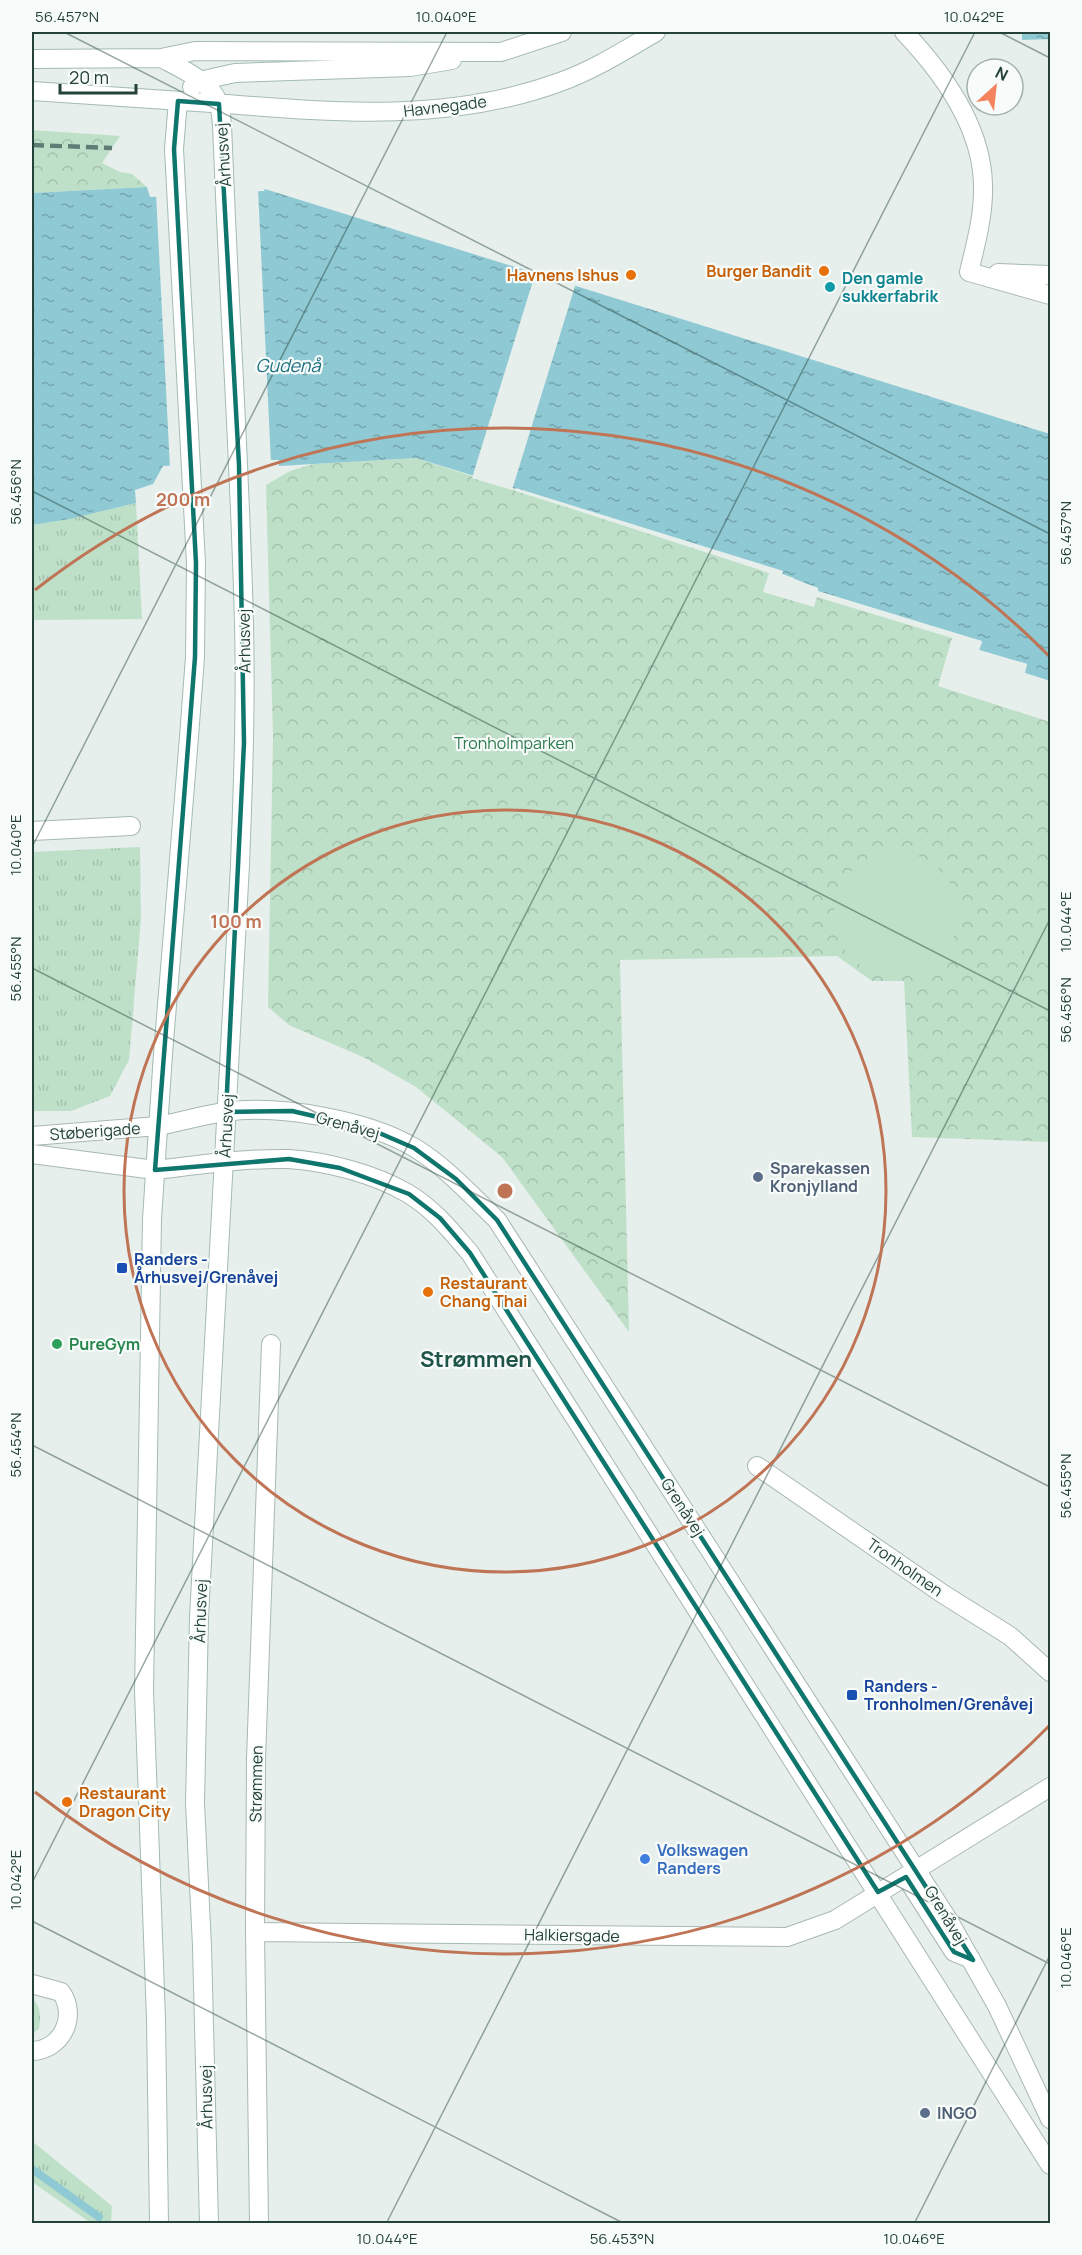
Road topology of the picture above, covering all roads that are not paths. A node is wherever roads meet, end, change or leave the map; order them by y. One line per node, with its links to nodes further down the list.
1 (562, 32): 4 (main road)
2 (656, 32): 10 (main road, Havnegade)
3 (904, 32): 11 (main road)
4 (501, 52): 5 (main road); 7 (main road)
5 (161, 58): 6 (main road); 7 (main road, Århusvej)
6 (32, 59)
7 (199, 81): 9 (main road); 10 (main road, Århusvej)
8 (32, 91): 9 (main road, Havnegade)
9 (178, 101): 10 (main road, Havnegade); 17 (main road)
10 (219, 104): 16 (main road, Århusvej)
11 (969, 272): 12 (main road); 13 (main road)
12 (1050, 275)
13 (1050, 295)
14 (131, 826): 15 (main road)
15 (32, 831)
16 (226, 1112): 17 (main road, Grenåvej); 20 (main road, Århusvej); 26 (main road, Grenåvej)
17 (158, 1126): 18 (main road, Støberigade); 21 (main road)
18 (32, 1136)
19 (32, 1154): 21 (main road, Støberigade)
20 (224, 1162): 21 (main road); 27 (main road); 34 (main road, Århusvej)
21 (155, 1170): 33 (main road)
22 (271, 1344): 28 (main road, Strømmen)
23 (757, 1466): 24 (main road, Tronholmen)
24 (1050, 1672)
25 (1050, 1787): 26 (main road)
26 (912, 1873): 27 (main road); 31 (main road, Grenåvej)
27 (878, 1892): 28 (main road, Halkiersgade); 32 (main road)
28 (255, 1932): 35 (main road, Strømmen)
29 (32, 1984): 30 (main road)
30 (32, 2051)
31 (1050, 2119)
32 (1050, 2165)
33 (159, 2223)
34 (209, 2223)
35 (259, 2223)

